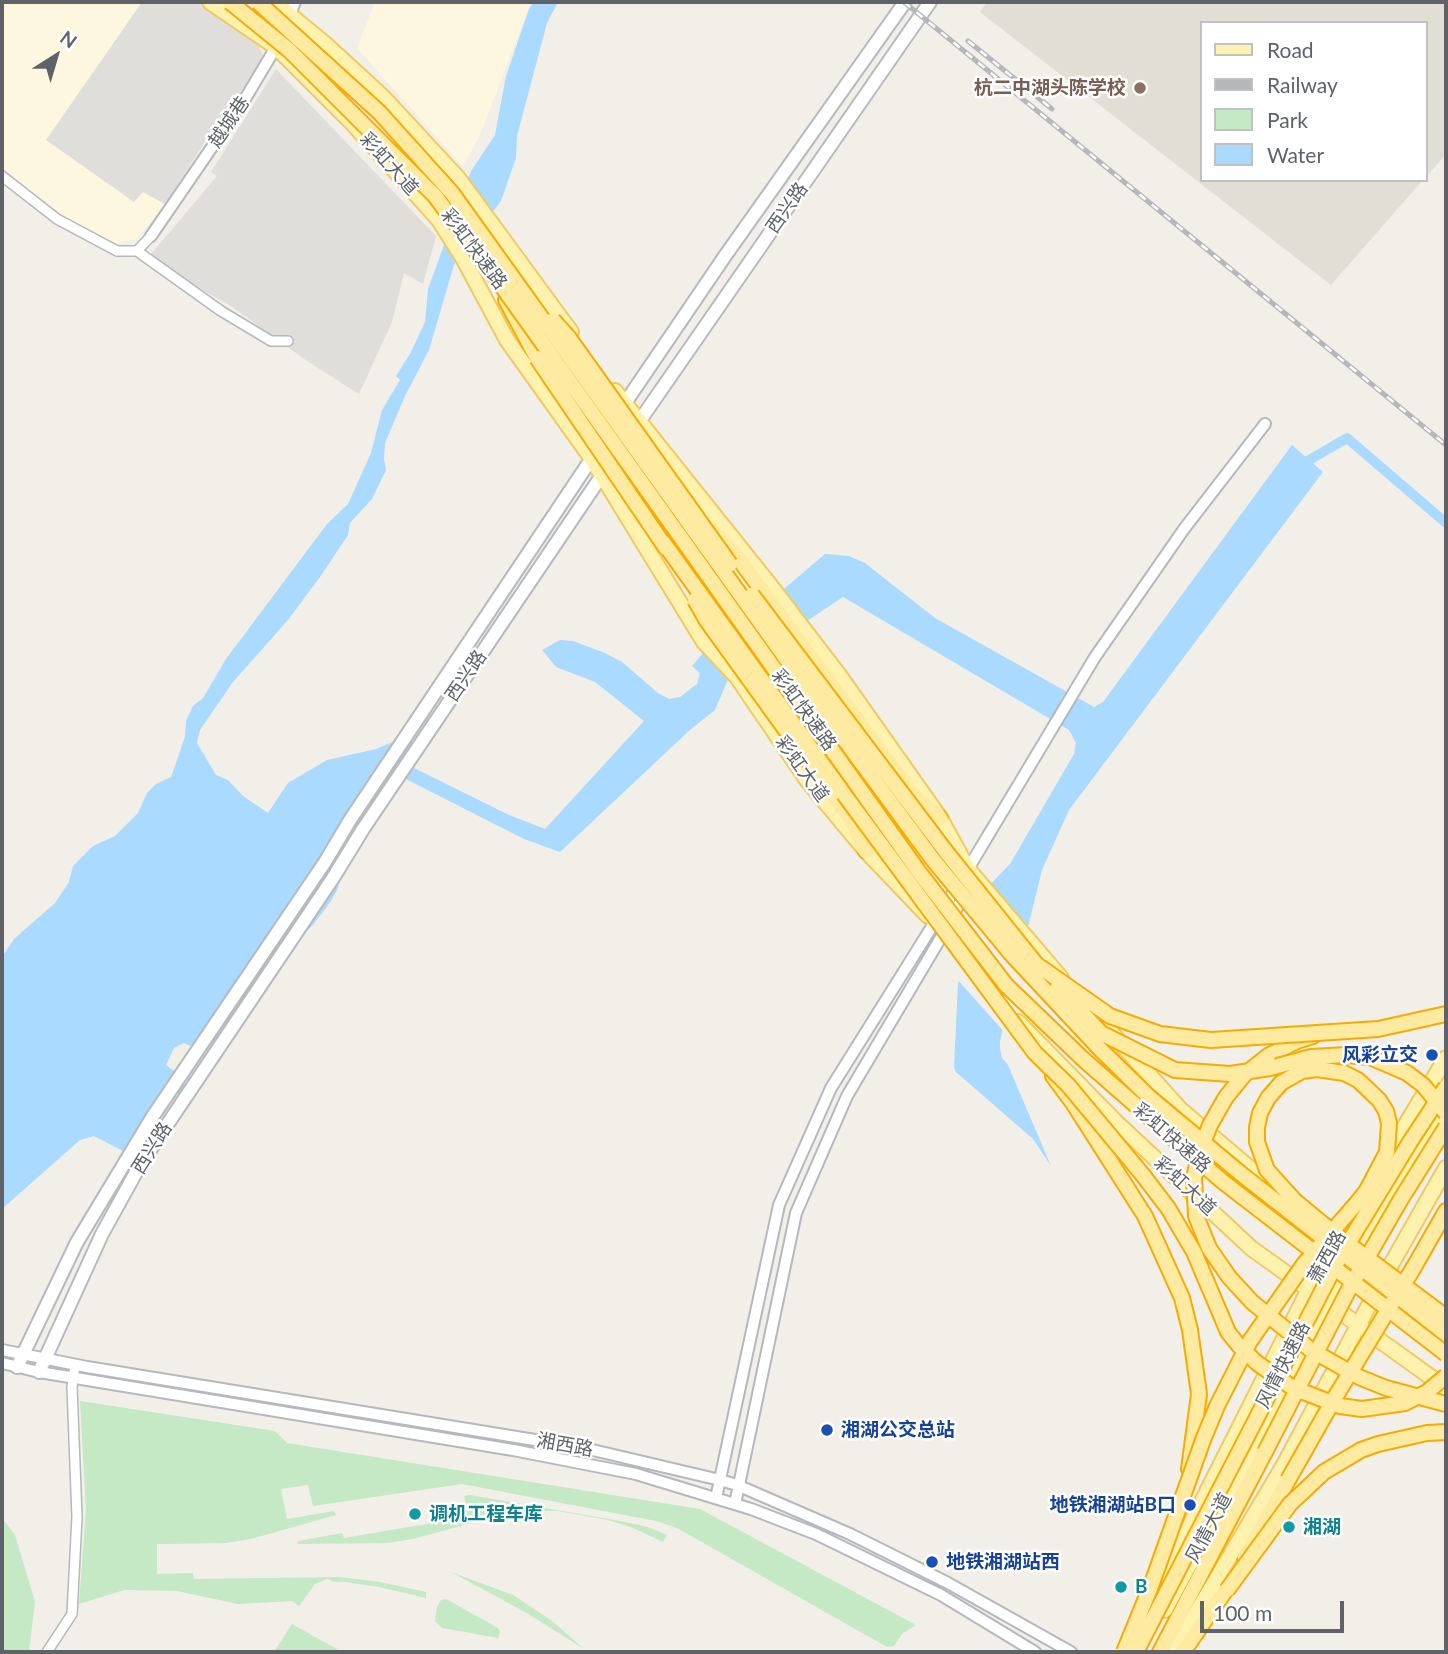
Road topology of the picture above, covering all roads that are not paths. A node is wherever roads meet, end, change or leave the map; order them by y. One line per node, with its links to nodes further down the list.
1 (211, 2): 8 (main road, 彩虹大道)
2 (230, 2): 13 (highway, 彩虹快速路, bridge)
3 (258, 2): 11 (highway, 彩虹快速路, bridge)
4 (274, 2): 7 (main road)
5 (905, 2): 15 (main road, 西兴路)
6 (930, 2): 16 (main road, 西兴路)
7 (293, 8): 8 (street, 越城巷); 15 (main road)
8 (276, 47): 10 (street, 越城巷); 18 (main road, 彩虹大道)
9 (2, 176): 12 (street)
10 (151, 236): 12 (street)
11 (493, 250): 19 (highway, bridge); 44 (highway, 彩虹快速路, bridge)
12 (137, 251): 14 (street)
13 (489, 268): 20 (highway, bridge); 46 (highway, 彩虹快速路, bridge)
14 (288, 341)
15 (624, 404): 16 (main road); 18 (main road, 西兴路)
16 (638, 422): 21 (main road); 47 (main road, 西兴路)
17 (1265, 424): 23 (street)
18 (592, 459): 22 (main road, 彩虹大道); 48 (main road, 西兴路)
19 (698, 517): 21 (highway, bridge); 25 (highway, bridge)
20 (663, 542): 22 (highway, bridge); 28 (highway, bridge)
21 (940, 818): 23 (main road)
22 (866, 851): 24 (main road, 彩虹大道)
23 (974, 877): 24 (street); 36 (main road)
24 (939, 928): 39 (main road, 彩虹大道, bridge); 58 (street); 60 (street)
25 (1036, 964): 27 (highway, bridge); 31 (highway, bridge)
26 (1446, 1014): 27 (highway, bridge)
27 (1325, 1033): 55 (highway, bridge)
28 (1035, 1053): 52 (highway, bridge); 61 (highway, bridge)
29 (1446, 1058): 33 (main road, 萧西路)
30 (1446, 1087): 69 (highway, 风情快速路, bridge)
31 (1446, 1111): 32 (main road)
32 (1440, 1128): 33 (main road); 37 (main road); 70 (highway, 风情快速路, bridge)
33 (1396, 1140): 36 (main road, 萧西路)
34 (1446, 1168): 38 (main road)
35 (1446, 1212): 64 (highway, bridge)
36 (1336, 1240): 37 (main road); 39 (main road, 萧西路)
37 (1356, 1256): 38 (main road); 40 (main road)
38 (1384, 1277): 42 (main road); 43 (main road)
39 (1309, 1289): 40 (main road, 彩虹大道); 59 (main road, 萧西路)
40 (1329, 1304): 43 (main road, 彩虹大道); 57 (main road, 风情大道, bridge)
41 (1446, 1317): 61 (highway, bridge)
42 (1446, 1323)
43 (1359, 1324): 54 (main road, 彩虹大道); 71 (main road, 风情大道, bridge)
44 (1446, 1334)
45 (2, 1350): 48 (street)
46 (1446, 1354)
47 (44, 1359): 48 (street, 湘西路); 50 (street, 湘西路); 51 (main road, 西兴路)
48 (20, 1361): 49 (street); 51 (street, 湘西路)
49 (2, 1363)
50 (75, 1364): 53 (street); 58 (street, 湘西路)
51 (38, 1372): 53 (street, 湘西路)
52 (1446, 1376)
53 (73, 1377): 62 (street, 湘西路); 65 (street)
54 (1446, 1388)
55 (1446, 1404)
56 (1446, 1432): 64 (highway, bridge)
57 (1257, 1440): 59 (main road); 69 (main road, 风情大道)
58 (720, 1480): 60 (street, 湘西路); 62 (street)
59 (1213, 1481): 68 (main road, 萧西路)
60 (737, 1485): 63 (street); 67 (street, 湘西路)
61 (1185, 1493): 68 (highway, bridge)
62 (716, 1499): 63 (street, 湘西路)
63 (735, 1504): 66 (street, 湘西路)
64 (1227, 1590): 72 (highway)
65 (47, 1652)
66 (1035, 1652)
67 (1071, 1652)
68 (1126, 1652)
69 (1137, 1652)
70 (1160, 1652)
71 (1173, 1652)
72 (1183, 1652)

